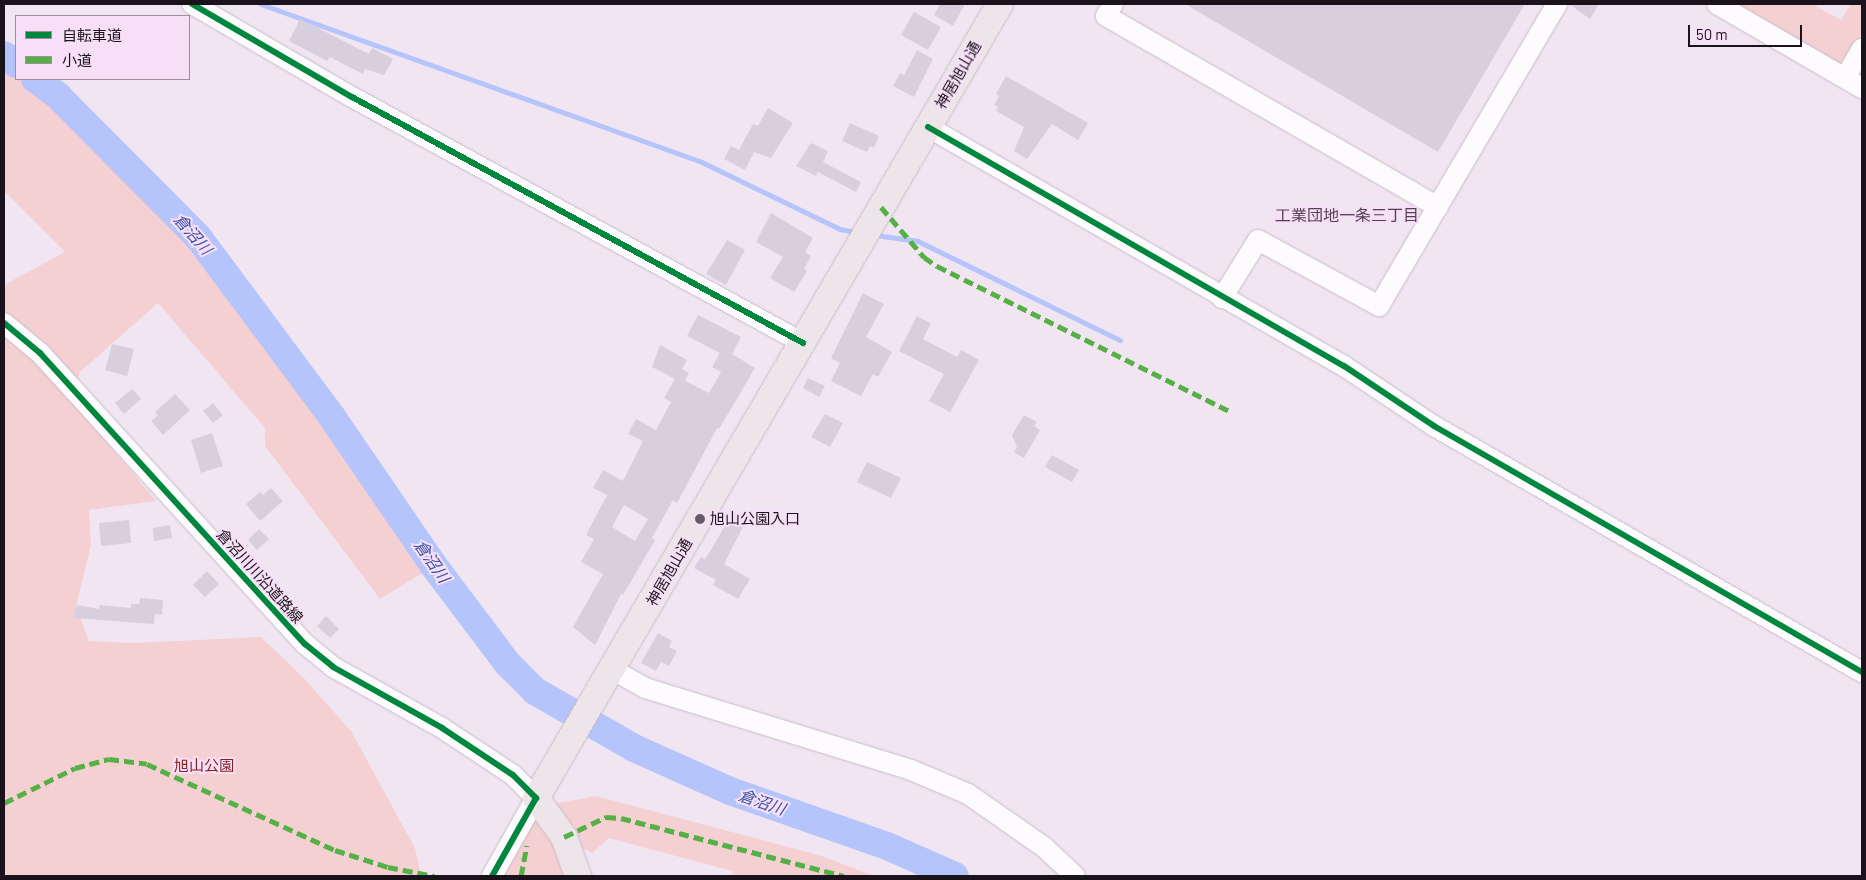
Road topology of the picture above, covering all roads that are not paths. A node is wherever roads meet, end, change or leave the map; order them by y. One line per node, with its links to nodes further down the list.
1 (192, 4): 13 (street)
2 (1000, 4): 9 (main road, 神居旭山通)
3 (1113, 4): 10 (street)
4 (1557, 4): 10 (street)
5 (1717, 4): 7 (street)
6 (1862, 48): 7 (street)
7 (1845, 78): 8 (street)
8 (1862, 88)
9 (928, 127): 11 (street); 13 (main road, 神居旭山通)
10 (1438, 207): 11 (street)
11 (1222, 298): 14 (street)
12 (4, 323): 16 (street, 倉沼川川沿道路線)
13 (802, 343): 15 (main road, 神居旭山通)
14 (1862, 672)
15 (606, 680): 16 (main road, 神居旭山通); 19 (street)
16 (536, 798): 17 (street); 18 (main road)
17 (492, 876)
18 (578, 876)
19 (1075, 876)

